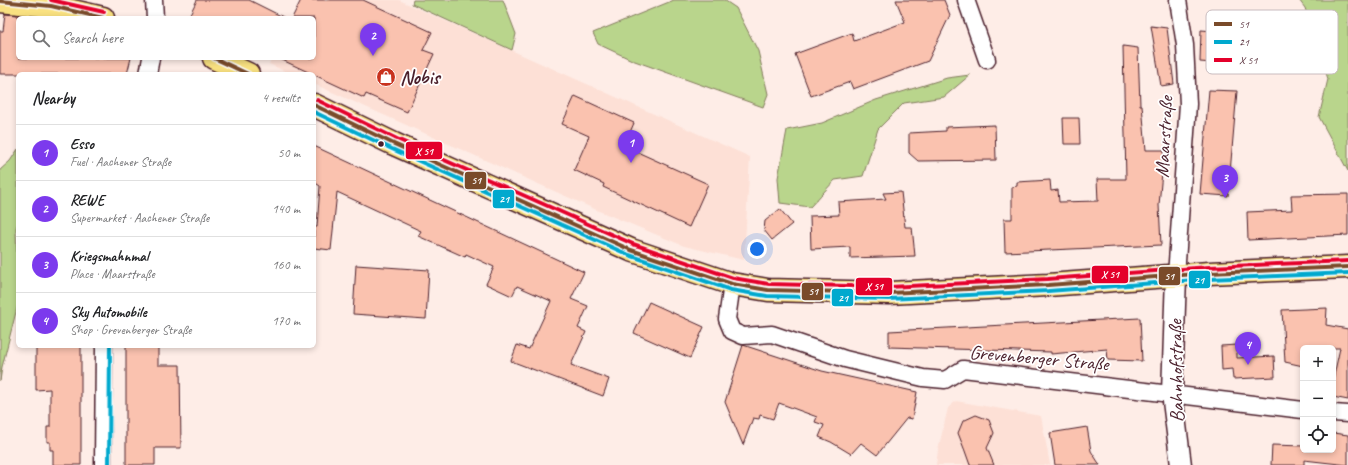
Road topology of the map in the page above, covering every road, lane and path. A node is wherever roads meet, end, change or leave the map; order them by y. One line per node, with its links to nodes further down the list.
1 (154, 0): 6 (street)
2 (966, 0): 9 (street)
3 (1178, 0): 14 (street, Maarstraße)
4 (0, 1): 5 (main road)
5 (94, 16)
6 (155, 16)
7 (151, 60): 10 (street)
8 (218, 60): 11 (main road)
9 (987, 60)
10 (148, 72)
11 (244, 72)
12 (316, 106): 15 (main road)
13 (1348, 267): 14 (main road)
14 (1176, 276): 15 (main road); 17 (street, Bahnhofstraße)
15 (732, 284): 17 (street, Grevenberger Straße)
16 (104, 348): 21 (street)
17 (1172, 393): 18 (street, Grevenberger Straße); 22 (street, Bahnhofstraße)
18 (1300, 410)
19 (1336, 413): 20 (street)
20 (1348, 414)
21 (103, 465)
22 (1181, 465)

